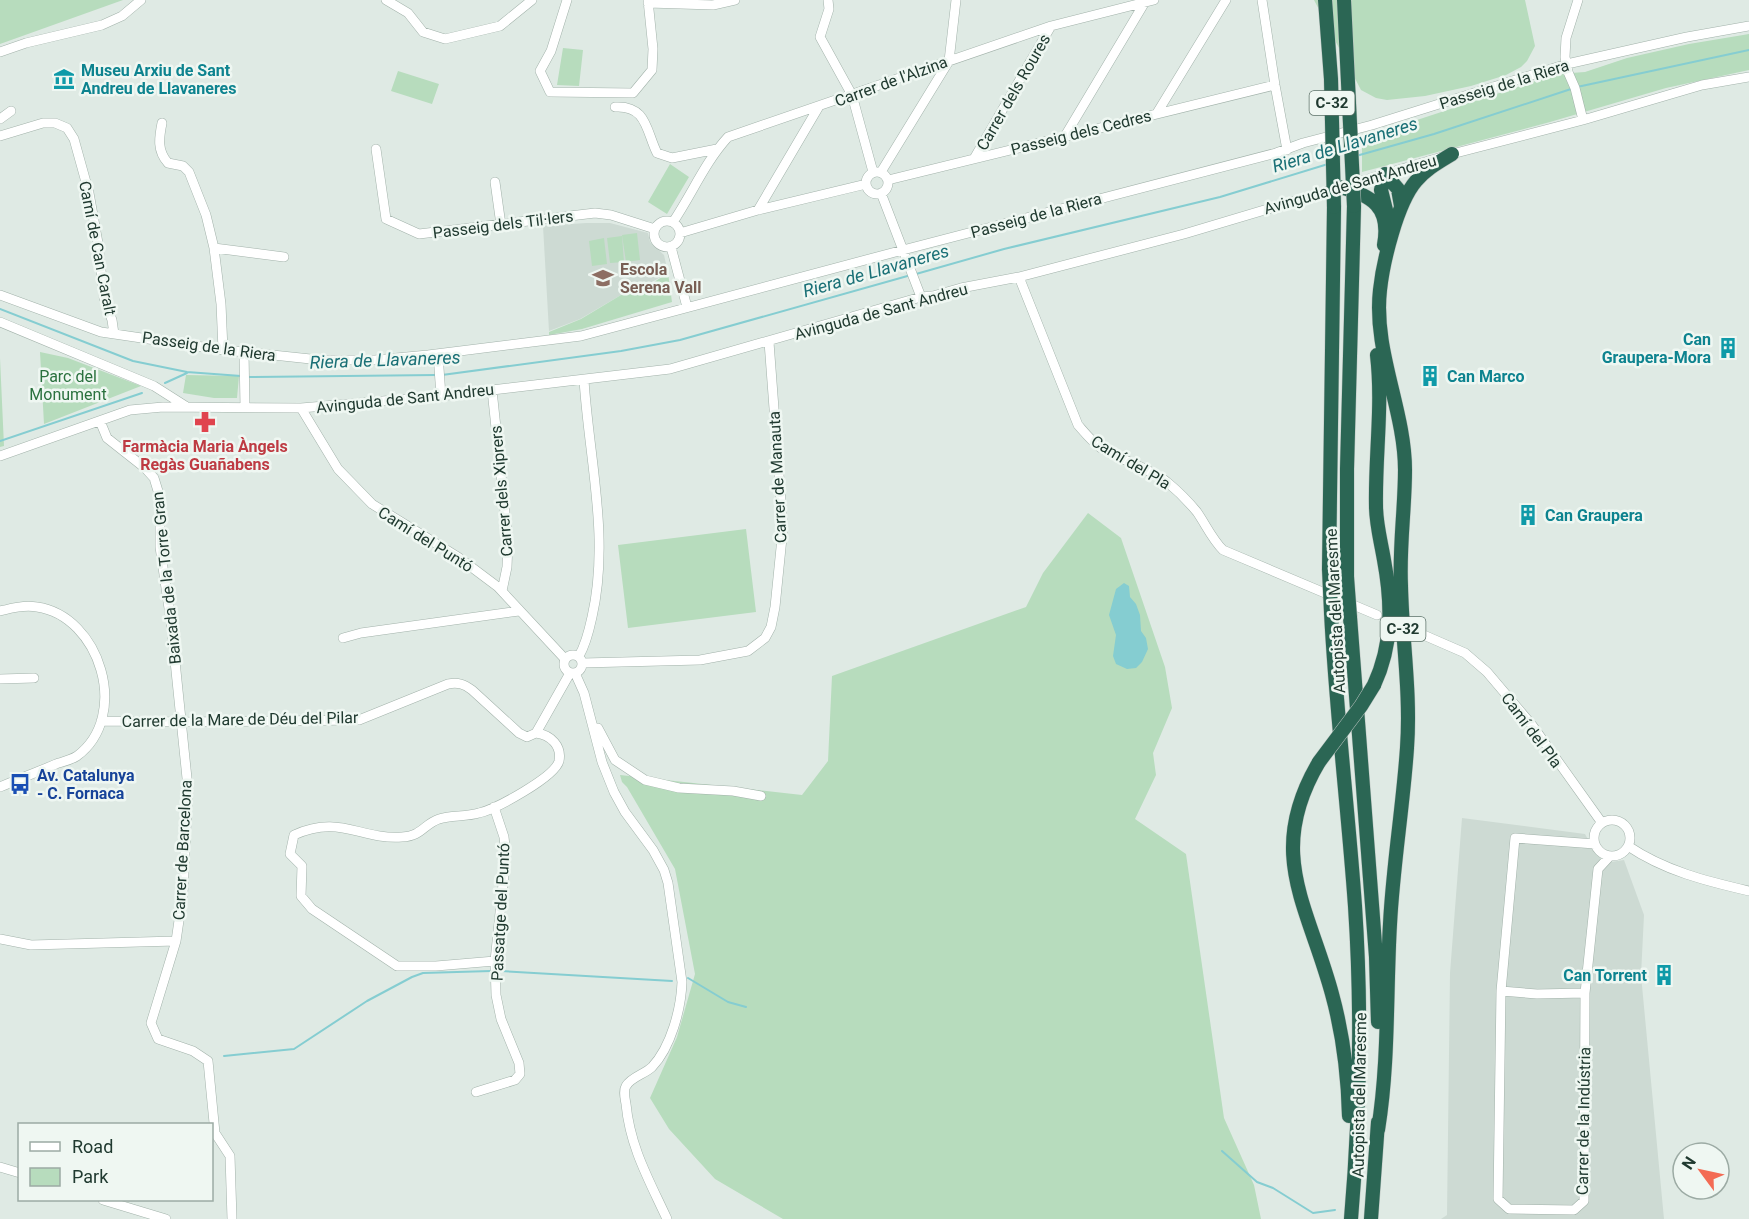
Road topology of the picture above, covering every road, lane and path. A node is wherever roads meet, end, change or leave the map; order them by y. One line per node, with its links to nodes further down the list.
1 (141, 0): 19 (street)
2 (386, 0): 3 (street)
3 (532, 0)
4 (567, 0): 14 (street)
5 (735, 0): 14 (street)
6 (828, 0): 24 (street)
7 (956, 0): 20 (street)
8 (1117, 0): 16 (street)
9 (1226, 0): 28 (street)
10 (1262, 0): 23 (street)
11 (1326, 0): 110 (highway, Autopista del Maresme / C-32, bridge)
12 (1344, 0): 103 (highway, Autopista del Maresme / C-32, bridge)
13 (1578, 0): 21 (street)
14 (648, 1)
15 (1149, 1): 16 (street, Carrer de l'Alzina); 33 (street)
16 (1115, 11): 17 (street, Carrer de l'Alzina)
17 (1051, 26): 20 (street, Carrer de l'Alzina); 38 (street, Carrer dels Roures)
18 (1749, 26): 21 (street, Passeig de la Riera)
19 (0, 52)
20 (949, 61): 24 (street, Carrer de l'Alzina); 40 (street)
21 (1567, 64): 30 (street); 36 (street, Passeig de la Riera)
22 (1749, 77): 30 (street, Avinguda de Sant Andreu)
23 (1275, 85): 28 (street, Passeig dels Cedres); 36 (street)
24 (852, 95): 26 (street, Carrer de l'Alzina); 40 (street)
25 (615, 107): 35 (street)
26 (818, 108): 35 (street, Carrer de l'Alzina); 46 (street)
27 (10, 111): 29 (street)
28 (1157, 113): 33 (street, Passeig dels Cedres)
29 (0, 119)
30 (1583, 120): 37 (street, Avinguda de Sant Andreu)
31 (162, 123): 53 (street)
32 (0, 136): 61 (street, Camí de Can Caralt)
33 (1065, 136): 38 (street, Passeig dels Cedres)
34 (376, 148): 48 (street, Passeig dels Til·lers)
35 (717, 149): 47 (street, Carrer de l'Alzina)
36 (1287, 150): 54 (street, Passeig de la Riera)
37 (1452, 154): 39 (street, Avinguda de Sant Andreu); 45 (highway, C-32)
38 (975, 158): 40 (street, Passeig dels Cedres)
39 (1386, 174): 43 (street, Avinguda de Sant Andreu); 45 (highway); 50 (highway, C-32)
40 (881, 175): 42 (street); 44 (street)
41 (495, 182): 48 (street)
42 (866, 183): 44 (street); 46 (street)
43 (1340, 187): 50 (highway); 56 (street, Avinguda de Sant Andreu)
44 (881, 193): 54 (street)
45 (1401, 206): 103 (highway, C-32)
46 (758, 210): 51 (street)
47 (673, 222): 49 (street); 51 (street)
48 (501, 225): 49 (street, Passeig dels Til·lers)
49 (655, 229): 52 (street)
50 (1386, 231): 110 (highway, C-32, bridge)
51 (680, 233): 52 (street)
52 (671, 247): 59 (street)
53 (214, 248): 55 (street); 63 (street)
54 (903, 250): 58 (street); 59 (street, Passeig de la Riera)
55 (284, 256)
56 (1019, 277): 58 (street, Avinguda de Sant Andreu); 77 (street, Camí del Pla)
57 (0, 295): 61 (street, Passeig de la Riera)
58 (921, 297): 62 (street, Avinguda de Sant Andreu)
59 (687, 307): 65 (street, Passeig de la Riera)
60 (0, 322): 69 (street)
61 (114, 334): 63 (street, Passeig de la Riera)
62 (769, 342): 66 (street, Avinguda de Sant Andreu); 81 (street, Carrer de Manauta)
63 (223, 350): 64 (street, Passeig de la Riera)
64 (244, 352): 65 (street, Passeig de la Riera); 70 (street)
65 (438, 354): 68 (street)
66 (584, 380): 67 (street, Avinguda de Sant Andreu); 81 (street)
67 (492, 390): 68 (street, Avinguda de Sant Andreu); 74 (street, Carrer dels Xiprers)
68 (441, 396): 71 (street, Avinguda de Sant Andreu)
69 (187, 407): 70 (street, Avinguda de Sant Andreu); 72 (street, Avinguda de Sant Andreu)
70 (245, 407): 71 (street, Avinguda de Sant Andreu)
71 (301, 408): 74 (street, Camí del Puntó)
72 (100, 421): 73 (street, Avinguda de Sant Andreu); 87 (street, Baixada de la Torre Gran)
73 (0, 456)
74 (502, 591): 76 (street, Camí del Puntó)
75 (0, 611): 86 (street)
76 (519, 611): 79 (street); 80 (street, Camí del Puntó)
77 (1377, 615)
78 (1419, 633): 92 (street, Camí del Pla)
79 (344, 638)
80 (565, 659): 81 (street); 82 (street)
81 (581, 660): 82 (street)
82 (572, 673): 85 (street); 88 (street)
83 (34, 678): 84 (street)
84 (0, 680)
85 (592, 718): 90 (street); 109 (street)
86 (101, 721): 87 (street, Carrer de la Mare de Déu del Pilar); 89 (street)
87 (182, 722): 88 (street, Carrer de la Mare de Déu del Pilar); 98 (street, Carrer de Barcelona)
88 (536, 733): 91 (street)
89 (0, 787)
90 (761, 796)
91 (494, 807): 99 (street, Passatge del Puntó); 99 (street)
92 (1602, 823): 93 (street); 94 (street)
93 (1595, 844): 95 (street); 100 (street, Carrer de la Indústria)
94 (1628, 846): 95 (street); 96 (street)
95 (1610, 856): 101 (street, Carrer de la Indústria)
96 (1749, 891)
97 (0, 939): 98 (street)
98 (176, 941): 108 (street, Carrer de Barcelona)
99 (495, 961): 102 (street, Passatge del Puntó)
100 (1501, 991): 101 (street); 101 (street, Carrer de la Indústria)
101 (1585, 993)
102 (476, 1092)
103 (1378, 1130): 111 (highway, Autopista del Maresme / C-32)
104 (0, 1167): 105 (street)
105 (18, 1172)
106 (107, 1201): 107 (street)
107 (166, 1219)
108 (232, 1219)
109 (668, 1219)
110 (1349, 1219)
111 (1371, 1219)

